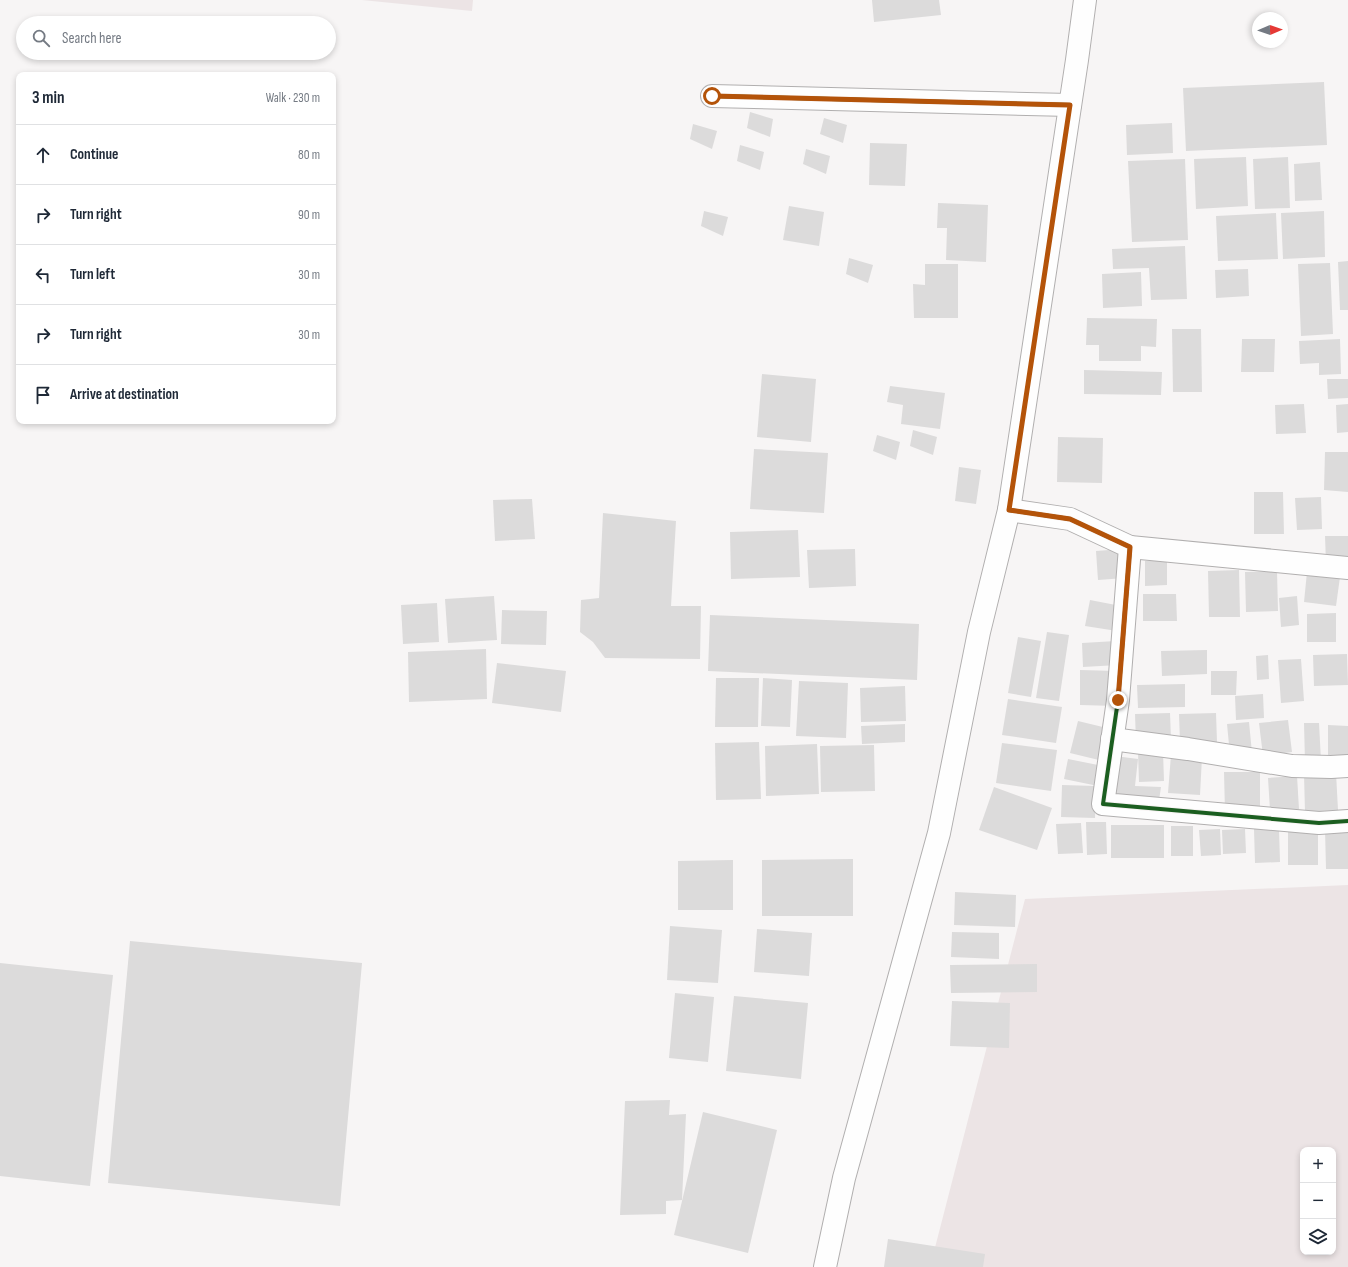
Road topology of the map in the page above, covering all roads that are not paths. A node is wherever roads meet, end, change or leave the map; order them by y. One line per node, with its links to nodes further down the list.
1 (1085, 0): 3 (street)
2 (712, 96): 3 (street)
3 (1070, 105): 4 (street)
4 (1009, 510): 5 (street); 10 (street)
5 (1130, 547): 6 (street); 7 (street)
6 (1348, 568)
7 (1112, 739): 8 (street); 9 (street)
8 (1348, 766)
9 (1348, 821)
10 (825, 1267)

